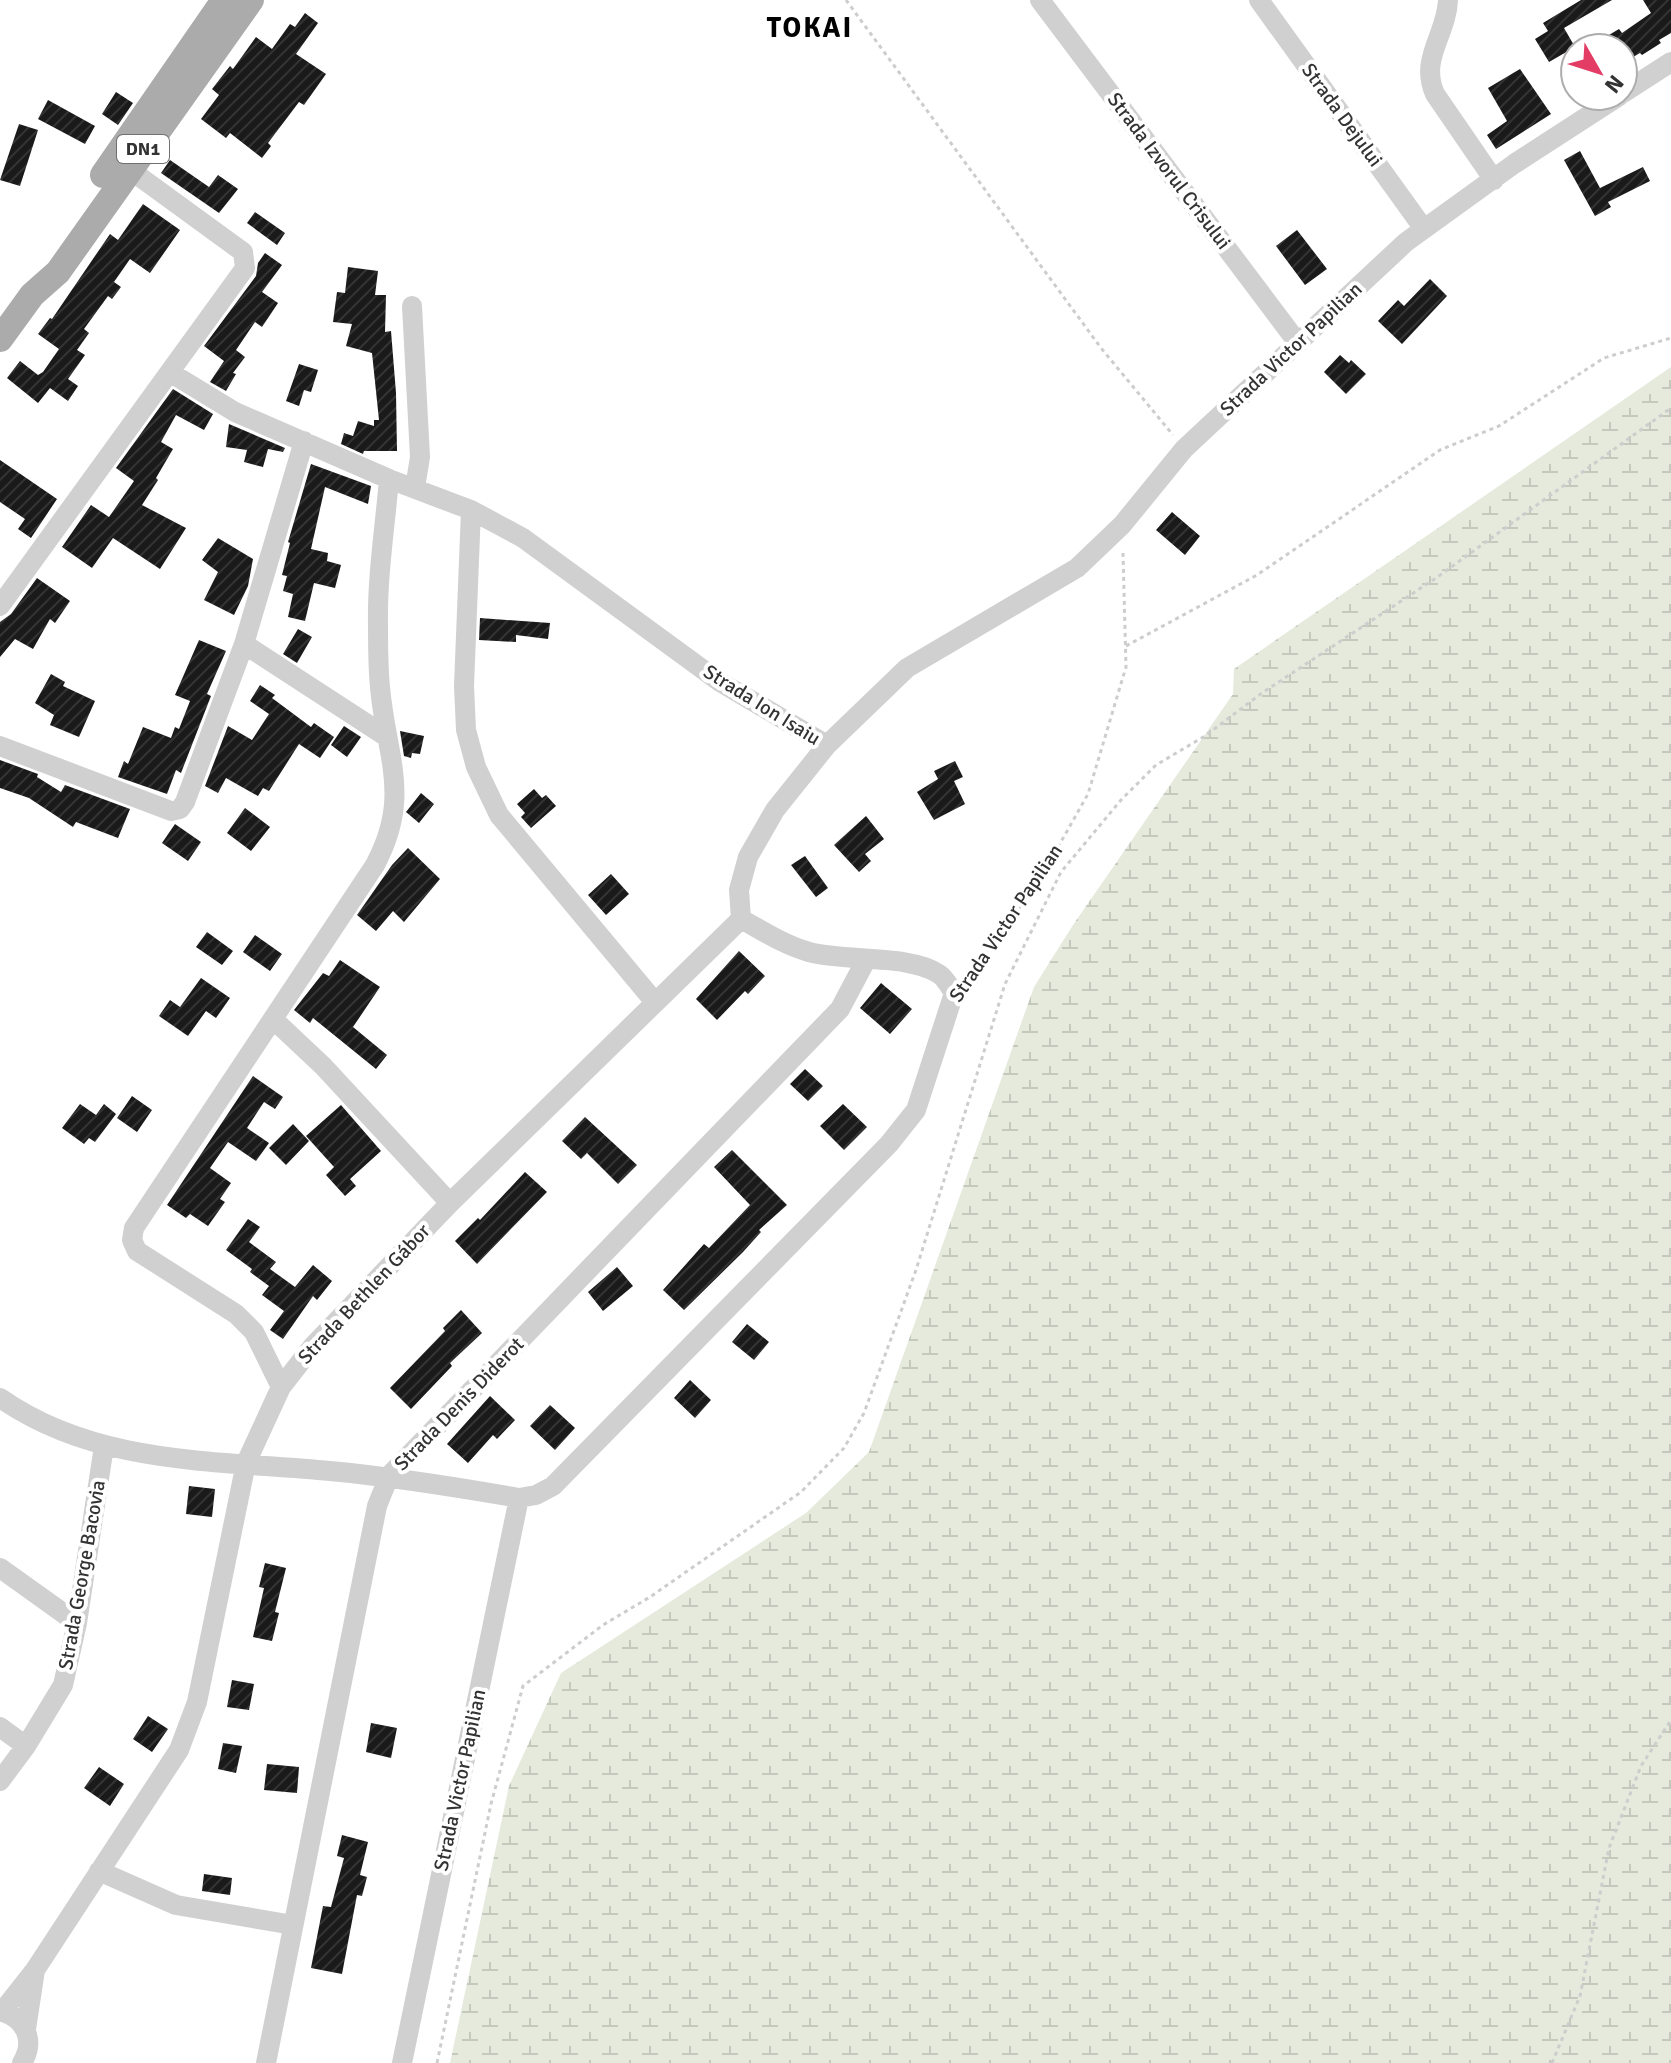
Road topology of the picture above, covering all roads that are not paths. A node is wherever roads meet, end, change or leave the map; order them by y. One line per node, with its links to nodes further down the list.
1 (224, 0): 12 (main road, DN1)
2 (251, 0): 9 (main road, DN1)
3 (1040, 0): 15 (street, Strada Izvorul Crisului)
4 (1259, 0): 11 (street, Strada Dejului)
5 (1448, 0): 10 (street)
6 (1671, 62): 7 (street, Strada Victor Papilian)
7 (1639, 83)
8 (1595, 112): 10 (street, Strada Victor Papilian)
9 (129, 169): 12 (main road, DN1); 16 (street)
10 (1494, 180): 11 (street, Strada Victor Papilian)
11 (1424, 229): 15 (street, Strada Victor Papilian)
12 (32, 295): 14 (main road, DN1)
13 (412, 306): 19 (street)
14 (0, 339)
15 (1298, 343): 21 (street, Strada Victor Papilian)
16 (171, 373): 17 (street, Strada Ion Isaiu); 22 (street)
17 (304, 441): 18 (street, Strada Ion Isaiu); 23 (street)
18 (389, 479): 19 (street, Strada Ion Isaiu); 24 (street)
19 (415, 488): 20 (street, Strada Ion Isaiu)
20 (471, 510): 25 (street, Strada Ion Isaiu); 29 (street)
21 (1122, 525): 25 (street, Strada Ion Isaiu)
22 (0, 606)
23 (244, 644): 24 (street); 26 (street)
24 (387, 737): 30 (street)
25 (827, 745): 27 (street)
26 (0, 746)
27 (741, 919): 28 (street); 29 (street, Strada Bethlen Gábor)
28 (866, 960): 36 (street, Strada Denis Diderot); 37 (street, Strada Victor Papilian)
29 (654, 1001): 31 (street, Strada Bethlen Gábor)
30 (273, 1019): 31 (street); 32 (street)
31 (450, 1203): 32 (street, Strada Bethlen Gábor)
32 (281, 1387): 35 (street, Strada Bethlen Gábor)
33 (0, 1398): 34 (street)
34 (104, 1446): 35 (street); 39 (street, Strada George Bacovia)
35 (246, 1463): 36 (street); 43 (street, Strada Bethlen Gábor)
36 (389, 1476): 37 (street); 44 (street, Strada Denis Diderot)
37 (519, 1498): 49 (street, Strada Victor Papilian)
38 (0, 1568): 39 (street)
39 (77, 1623): 41 (street, Strada George Bacovia)
40 (0, 1727): 41 (street)
41 (26, 1746): 42 (street, Strada George Bacovia)
42 (0, 1781)
43 (99, 1871): 44 (street); 45 (street, Strada Bethlen Gábor)
44 (293, 1925): 48 (street, Strada Denis Diderot)
45 (35, 1970): 46 (street, Strada Bethlen Gábor); 47 (street, Strada Bethlen Gábor)
46 (1, 2012): 47 (street)
47 (29, 2051)
48 (266, 2063)
49 (402, 2063)

